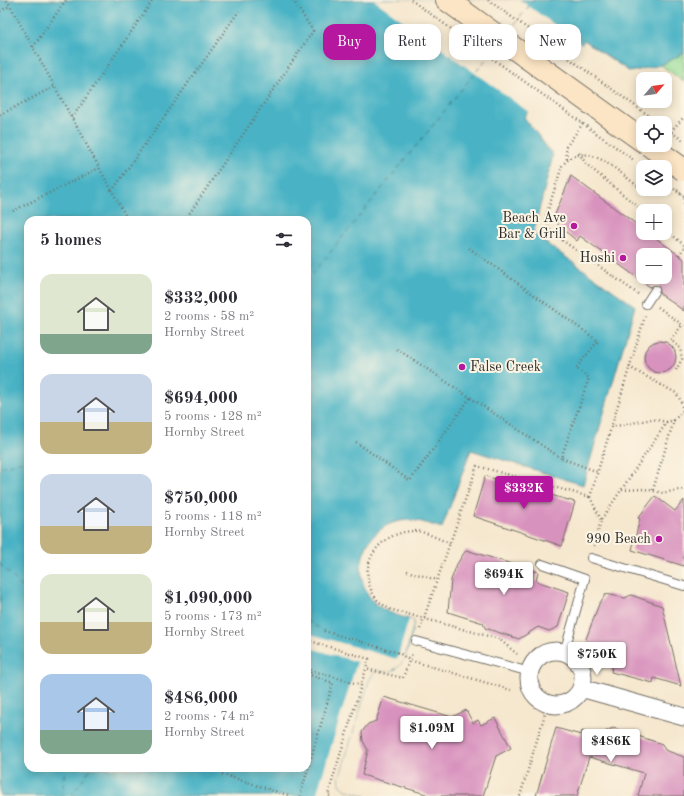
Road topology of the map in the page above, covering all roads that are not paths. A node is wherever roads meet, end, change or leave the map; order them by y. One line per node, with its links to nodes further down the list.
1 (447, 0): 4 (main road)
2 (582, 92): 3 (lane)
3 (636, 133)
4 (636, 136)
5 (662, 152): 7 (lane)
6 (643, 154): 8 (main road, bridge)
7 (684, 158)
8 (684, 170)
9 (655, 290): 10 (lane)
10 (646, 304)
11 (591, 558): 13 (lane)
12 (542, 564): 15 (lane)
13 (684, 586)
14 (416, 641): 16 (lane)
15 (564, 653): 16 (street); 17 (street)
16 (530, 672): 17 (street)
17 (581, 688): 18 (street)
18 (684, 717)

